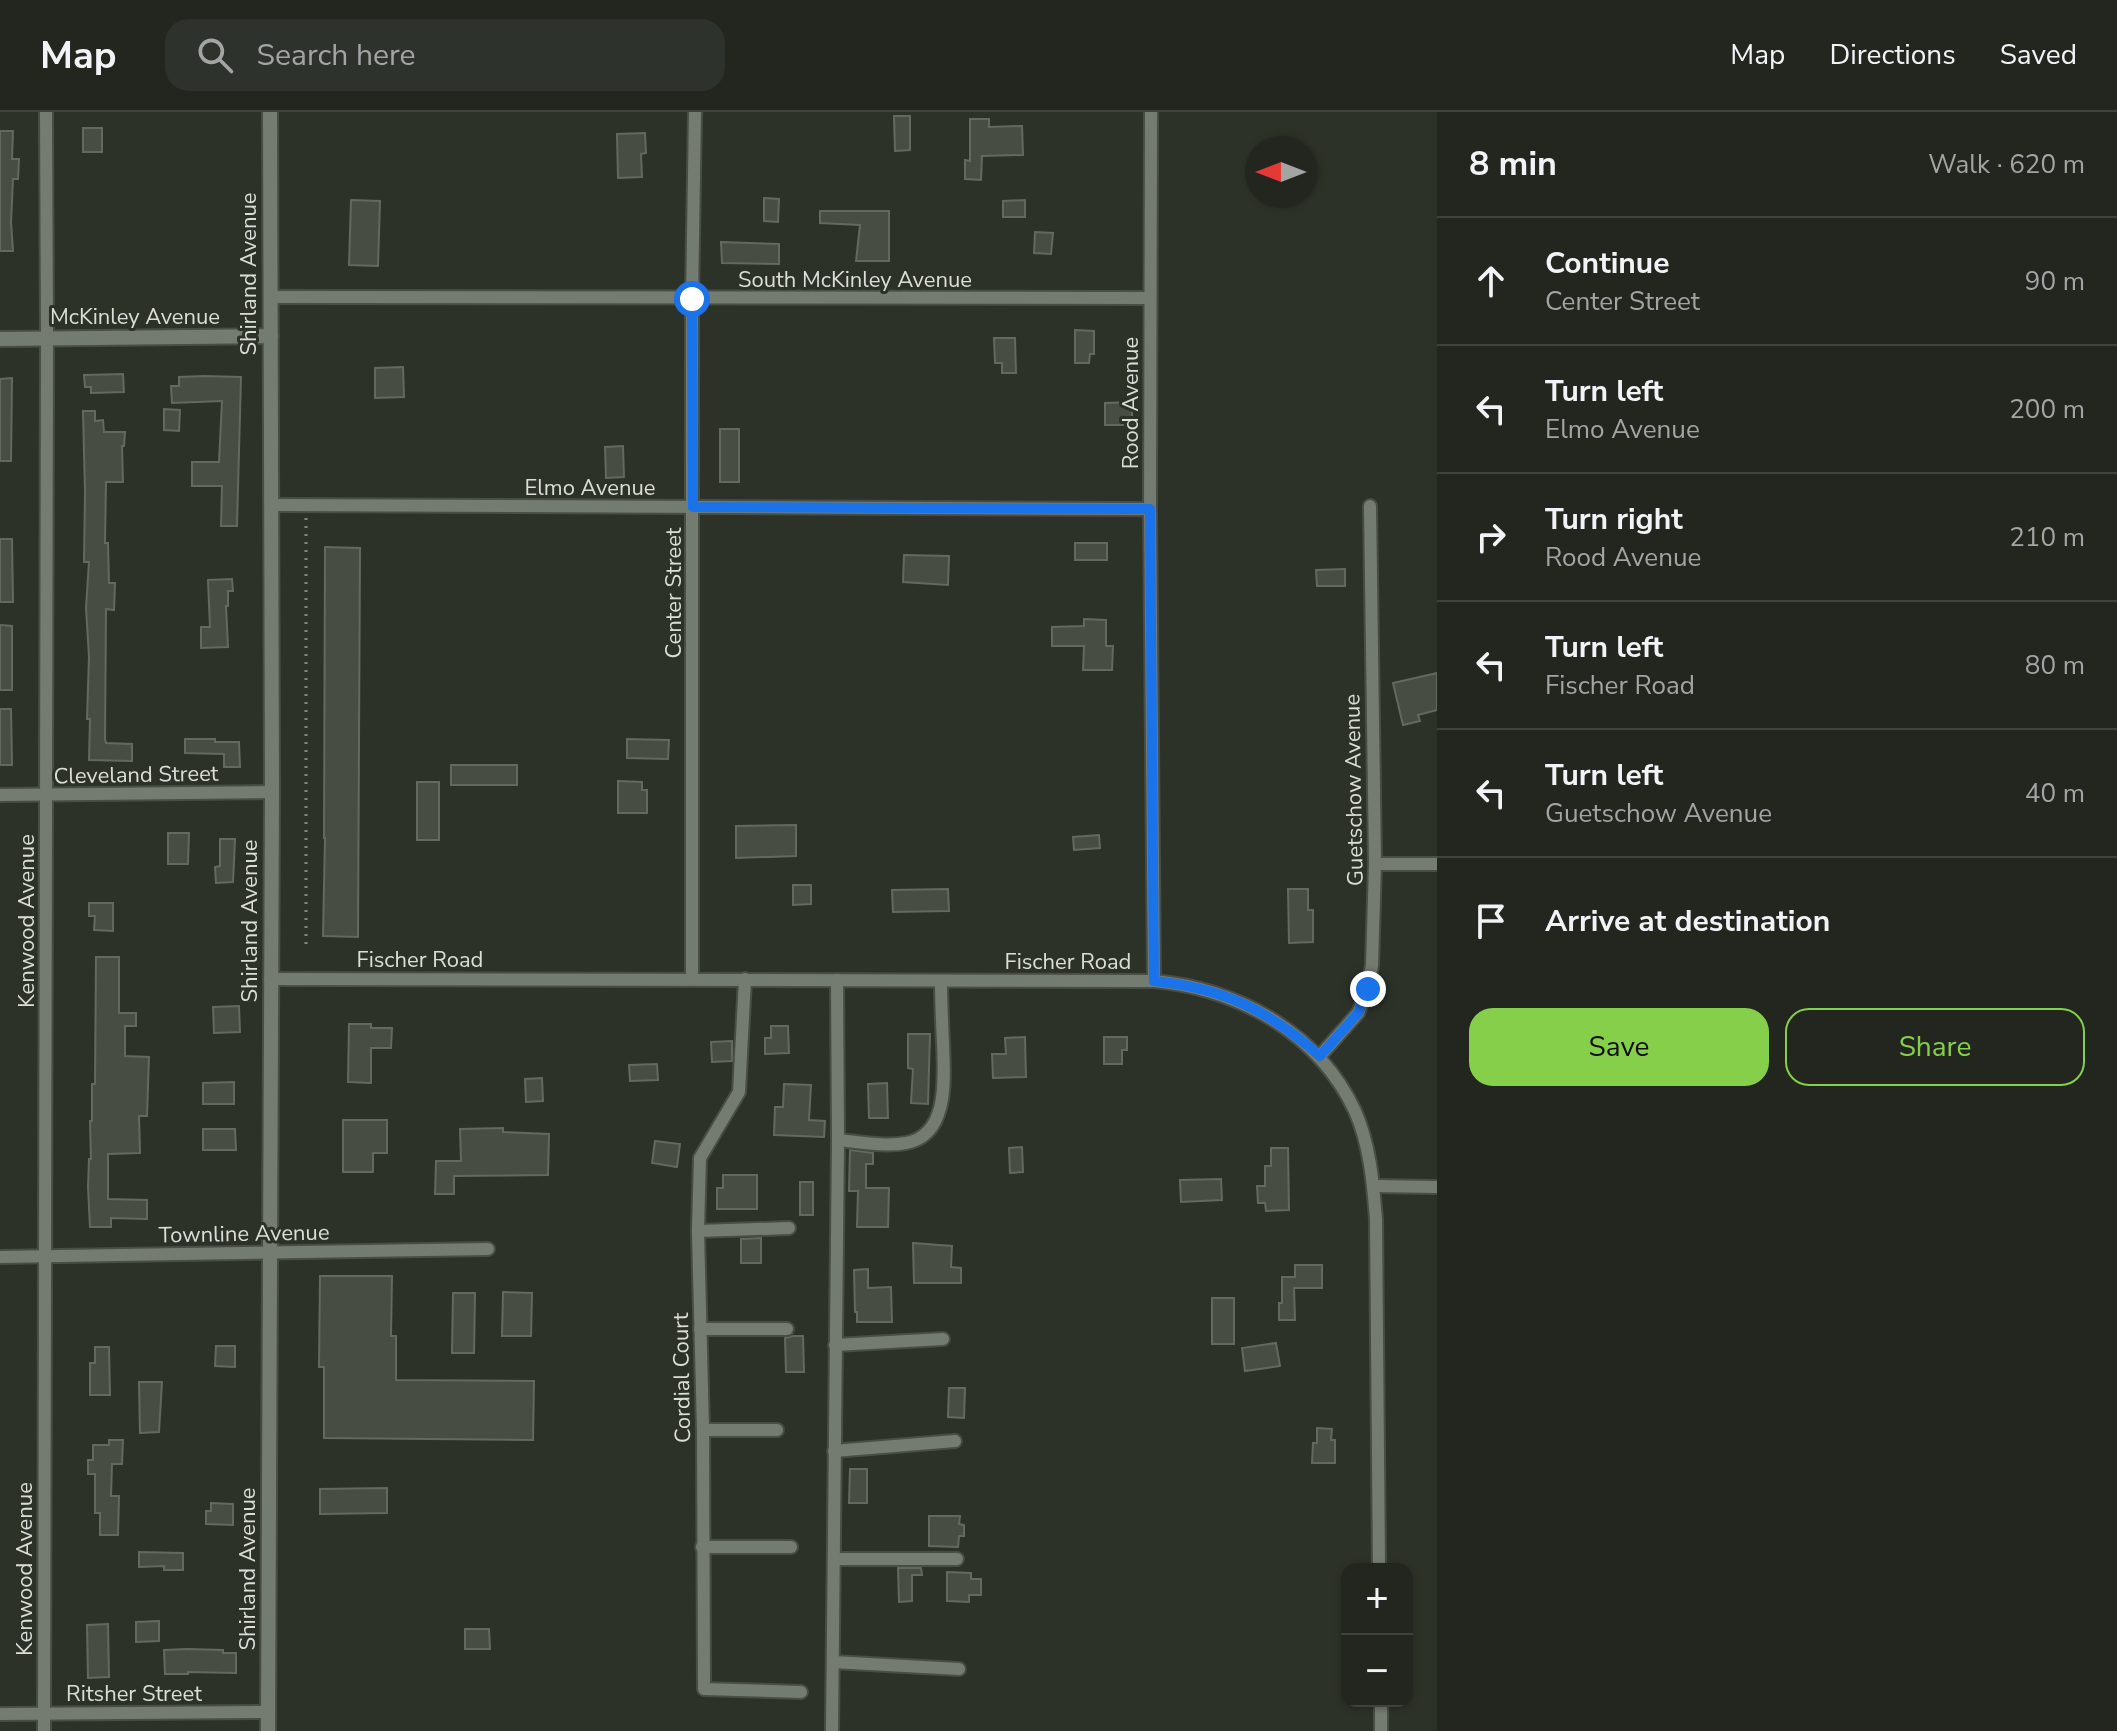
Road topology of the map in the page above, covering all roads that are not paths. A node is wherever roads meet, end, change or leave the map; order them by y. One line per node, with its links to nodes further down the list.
1 (46, 112): 9 (street, Kenwood Avenue)
2 (270, 112): 5 (street, Shirland Avenue)
3 (695, 112): 7 (street, Center Street)
4 (1151, 112): 6 (street, Rood Avenue)
5 (271, 297): 7 (street, South McKinley Avenue); 8 (street, Shirland Avenue)
6 (1150, 298): 7 (street, South McKinley Avenue); 14 (street, Rood Avenue)
7 (692, 299): 13 (street, Center Street)
8 (271, 336): 9 (street, McKinley Avenue); 11 (street, Shirland Avenue)
9 (47, 338): 10 (street, McKinley Avenue); 16 (street, Kenwood Avenue)
10 (0, 339)
11 (271, 505): 13 (street, Elmo Avenue); 15 (street, Shirland Avenue)
12 (1370, 506): 18 (street, Guetschow Avenue)
13 (693, 507): 14 (street, Elmo Avenue); 21 (street, Center Street)
14 (1150, 509): 25 (street, Rood Avenue)
15 (272, 792): 16 (street, Cleveland Street); 20 (street, Shirland Avenue)
16 (46, 794): 17 (street, Cleveland Street); 35 (street, Kenwood Avenue)
17 (0, 795)
18 (1375, 864): 19 (street); 26 (street, Guetschow Avenue)
19 (1437, 864)
20 (270, 979): 21 (street, Fischer Road); 33 (street, Shirland Avenue)
21 (692, 979): 22 (street, Fischer Road)
22 (745, 979): 23 (street, Fischer Road); 31 (street, Cordial Court)
23 (837, 980): 24 (street, Fischer Road); 27 (street)
24 (941, 981): 25 (street, Fischer Road); 27 (street)
25 (1154, 981): 26 (street, Fischer Road)
26 (1320, 1056): 28 (street, Fischer Road)
27 (838, 1140): 39 (street)
28 (1373, 1186): 29 (street); 48 (street, Fischer Road)
29 (1437, 1187)
30 (789, 1228): 31 (street)
31 (698, 1231): 36 (street, Cordial Court)
32 (488, 1249): 33 (street, Townline Avenue)
33 (269, 1253): 35 (street, Townline Avenue); 53 (street, Shirland Avenue)
34 (0, 1257): 35 (street, Townline Avenue)
35 (45, 1257): 55 (street, Kenwood Avenue)
36 (700, 1329): 37 (street); 40 (street, Cordial Court)
37 (787, 1329)
38 (943, 1339): 39 (street)
39 (835, 1345): 43 (street)
40 (703, 1430): 41 (street); 44 (street, Cordial Court)
41 (777, 1430)
42 (955, 1441): 43 (street)
43 (834, 1451): 46 (street)
44 (702, 1547): 45 (street); 51 (street, Cordial Court)
45 (791, 1547)
46 (835, 1559): 47 (street); 49 (street)
47 (957, 1559)
48 (1379, 1563)
49 (833, 1662): 50 (street); 58 (street)
50 (959, 1669)
51 (801, 1692)
52 (1381, 1707): 59 (street)
53 (268, 1712): 55 (street, Ritsher Street); 57 (street, Shirland Avenue)
54 (0, 1714): 55 (street, Ritsher Street)
55 (44, 1714): 56 (street, Kenwood Avenue)
56 (44, 1731)
57 (268, 1731)
58 (832, 1731)
59 (1381, 1731)

